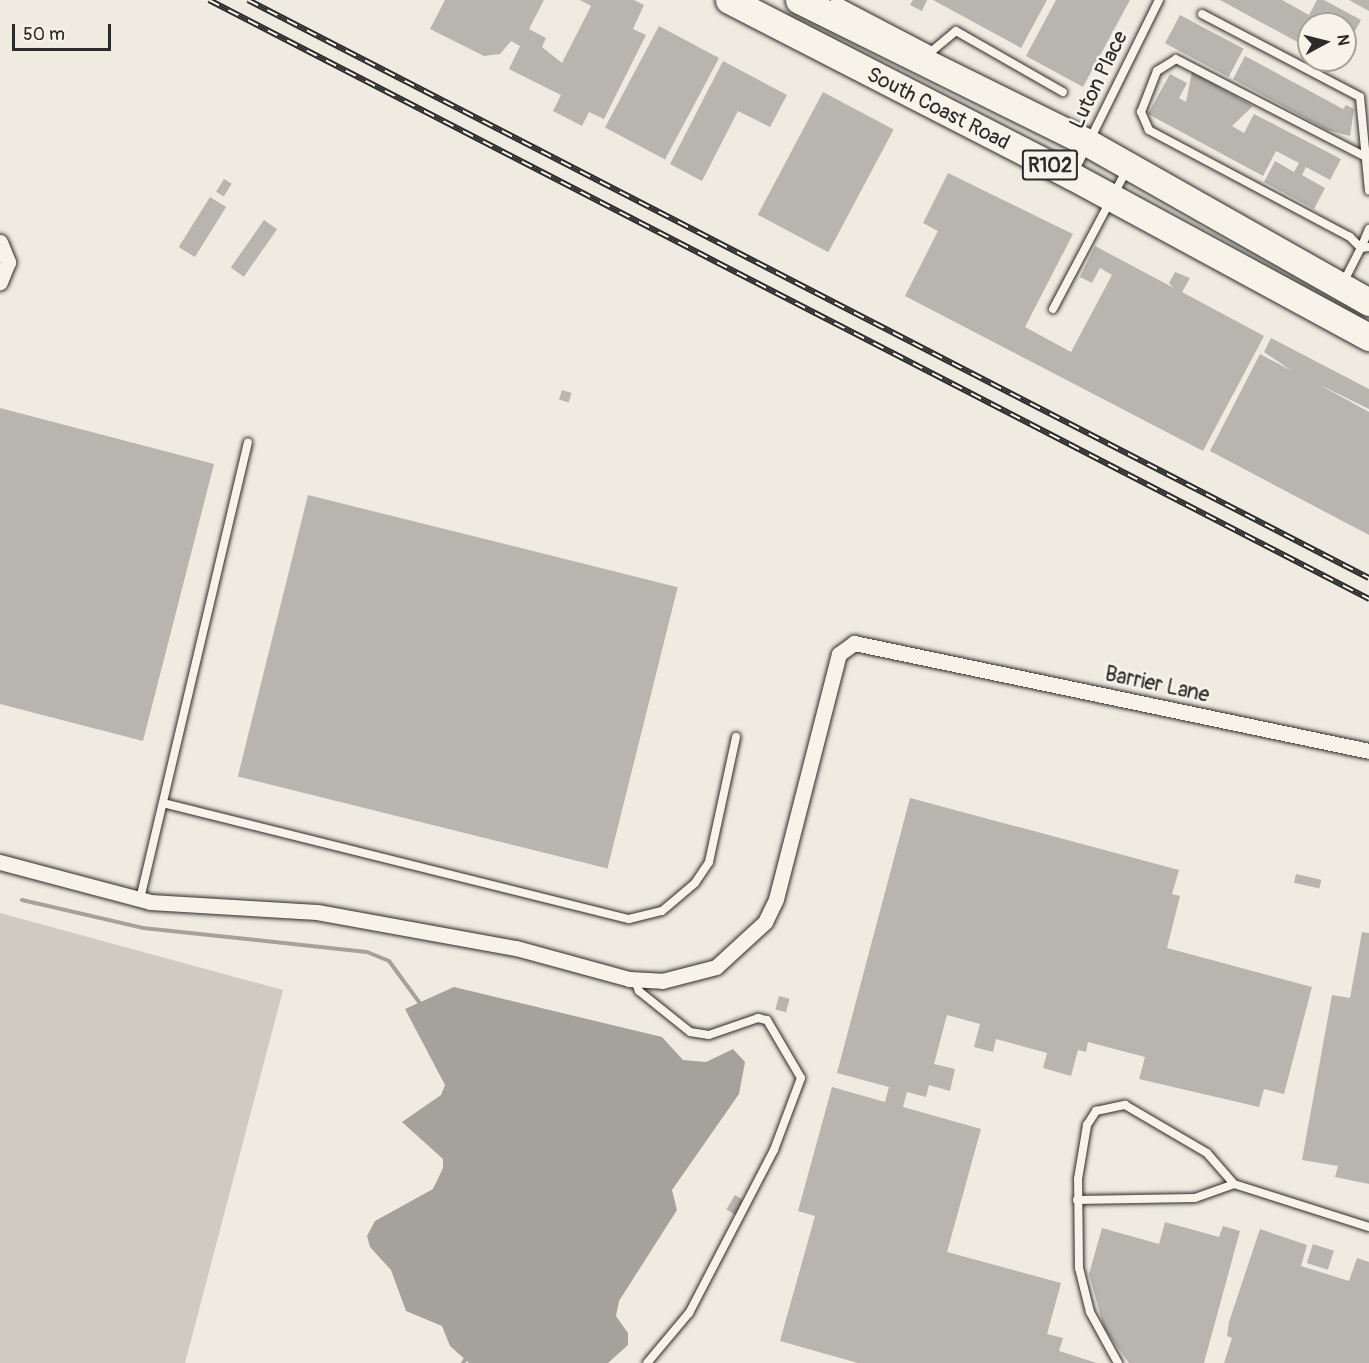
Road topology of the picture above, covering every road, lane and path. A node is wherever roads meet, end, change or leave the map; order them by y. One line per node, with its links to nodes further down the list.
1 (729, 0): 9 (highway, South Coast Road / R102)
2 (799, 0): 6 (highway, South Coast Road / R102)
3 (835, 0): 7 (lane)
4 (1159, 0): 12 (lane, Luton Place)
5 (1202, 14): 13 (lane)
6 (869, 36): 9 (highway); 12 (highway, South Coast Road / R102)
7 (932, 51): 8 (lane); 11 (lane)
8 (946, 59)
9 (852, 66): 15 (highway, South Coast Road / R102)
10 (967, 70): 12 (lane)
11 (1063, 92)
12 (1090, 140): 14 (highway, South Coast Road / R102); 15 (lane, Luton Place)
13 (1364, 156): 16 (lane); 20 (lane)
14 (1128, 167): 17 (lane); 21 (highway, South Coast Road / R102)
15 (1072, 176): 17 (highway, South Coast Road / R102)
16 (1369, 191)
17 (1111, 198): 22 (highway, South Coast Road / R102); 26 (lane)
18 (1369, 229): 20 (lane)
19 (0, 242): 23 (street)
20 (1365, 248): 24 (lane)
21 (1274, 251): 22 (highway); 24 (highway, South Coast Road / R102)
22 (1258, 279): 27 (highway, South Coast Road / R102)
23 (0, 282)
24 (1341, 287): 25 (highway, South Coast Road / R102)
25 (1369, 302)
26 (1053, 309)
27 (1369, 337)
28 (248, 443): 31 (lane)
29 (736, 737): 31 (lane)
30 (1369, 751): 34 (street, Barrier Lane)
31 (163, 803): 33 (lane)
32 (0, 862): 33 (street)
33 (140, 899): 34 (street)
34 (634, 979): 38 (lane)
35 (1234, 1184): 36 (lane); 36 (lane); 37 (lane)
36 (1077, 1200): 39 (lane)
37 (1369, 1227)
38 (647, 1363)
39 (1118, 1363)

